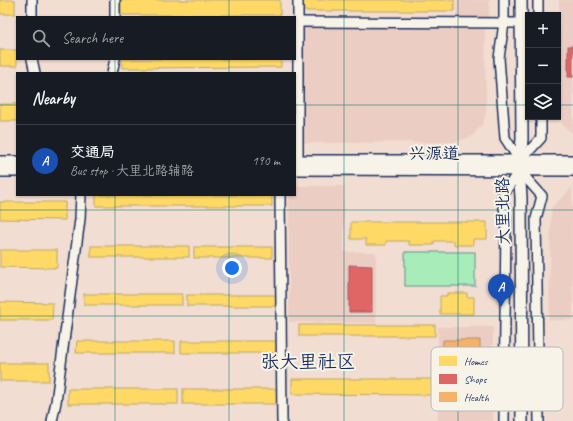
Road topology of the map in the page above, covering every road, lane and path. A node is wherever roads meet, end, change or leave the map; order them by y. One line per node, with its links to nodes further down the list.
1 (32, 0): 8 (street)
2 (115, 0): 9 (street)
3 (298, 0): 10 (street)
4 (504, 0): 11 (street)
5 (521, 0): 12 (main road, 大里北路)
6 (538, 0): 7 (street)
7 (538, 12)
8 (32, 16)
9 (115, 16)
10 (298, 22): 11 (street); 21 (street)
11 (504, 23): 12 (street); 22 (street)
12 (521, 23): 22 (main road, 大里北路)
13 (32, 60): 15 (street)
14 (115, 60): 16 (street)
15 (35, 72)
16 (112, 72)
17 (541, 120): 22 (street)
18 (573, 161): 22 (main road, 兴源道)
19 (0, 162): 20 (main road)
20 (16, 162)
21 (296, 164): 22 (main road, 兴源道)
22 (520, 166): 23 (main road, 兴源道); 28 (street); 29 (main road, 大里北路); 30 (street)
23 (573, 170)
24 (0, 171): 25 (main road)
25 (16, 171)
26 (81, 196): 34 (street)
27 (280, 196): 35 (street)
28 (505, 347)
29 (522, 347)
30 (538, 347)
31 (504, 411): 36 (street)
32 (522, 411): 37 (main road, 大里北路)
33 (539, 411): 38 (street)
34 (52, 421)
35 (282, 421)
36 (504, 421)
37 (522, 421)
38 (539, 421)

